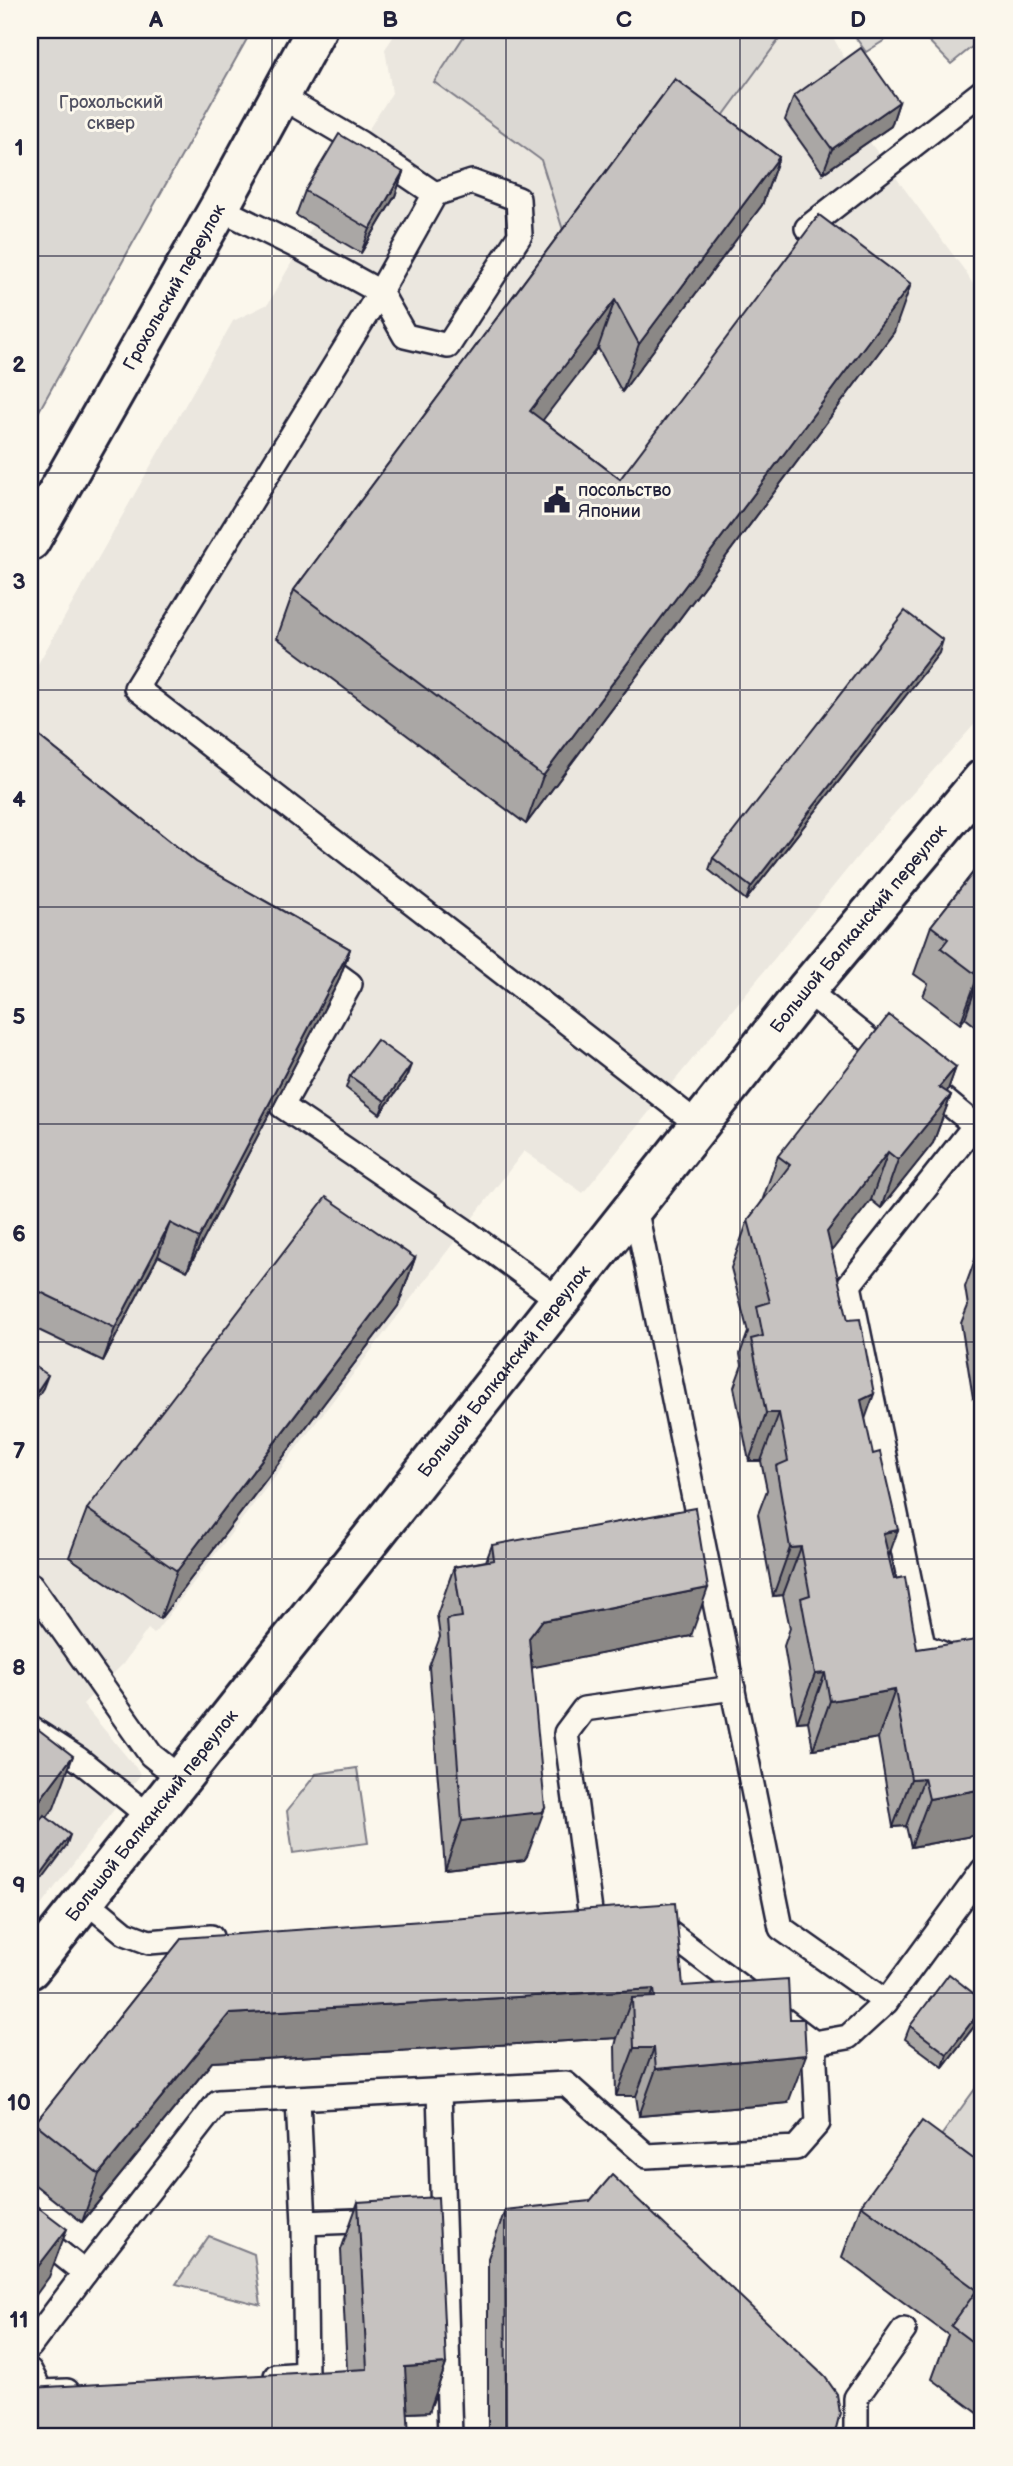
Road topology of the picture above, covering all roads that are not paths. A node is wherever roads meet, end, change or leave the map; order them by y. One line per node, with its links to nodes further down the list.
1 (316, 30): 3 (street, Грохольский переулок)
2 (983, 92): 6 (lane)
3 (280, 96): 4 (lane); 5 (street, Грохольский переулок)
4 (435, 194): 7 (lane); 7 (lane)
5 (219, 208): 7 (lane); 8 (street, Грохольский переулок)
6 (807, 228)
7 (380, 292): 12 (lane)
8 (30, 541)
9 (983, 779): 11 (street, Большой Балканский переулок)
10 (295, 943): 15 (lane)
11 (806, 990): 12 (street, Большой Балканский переулок); 13 (lane)
12 (699, 1125): 14 (street, Большой Балканский переулок)
13 (980, 1128): 17 (lane)
14 (635, 1207): 15 (street, Большой Балканский переулок); 18 (lane)
15 (559, 1300): 20 (street, Большой Балканский переулок)
16 (32, 1585): 20 (lane)
17 (983, 1670)
18 (733, 1688): 26 (lane); 30 (lane)
19 (30, 1728): 21 (lane)
20 (180, 1778): 21 (street, Большой Балканский переулок)
21 (150, 1817): 23 (street, Большой Балканский переулок)
22 (983, 1870): 30 (lane)
23 (84, 1899): 28 (lane); 29 (street, Большой Балканский переулок)
24 (636, 1908): 31 (lane)
25 (613, 1910): 26 (lane)
26 (590, 1911): 27 (lane)
27 (563, 1913)
28 (235, 1936)
29 (30, 1969)
30 (886, 2003): 31 (lane)
31 (814, 2043): 32 (lane)
32 (439, 2092): 33 (lane); 34 (lane)
33 (298, 2100): 35 (lane); 37 (lane)
34 (443, 2217): 35 (lane); 43 (lane)
35 (304, 2222): 41 (lane)
36 (30, 2229): 37 (lane)
37 (85, 2273): 39 (lane)
38 (904, 2330): 44 (lane)
39 (30, 2347)
40 (30, 2371): 42 (lane)
41 (250, 2378)
42 (83, 2389)
43 (450, 2436)
44 (856, 2436)

